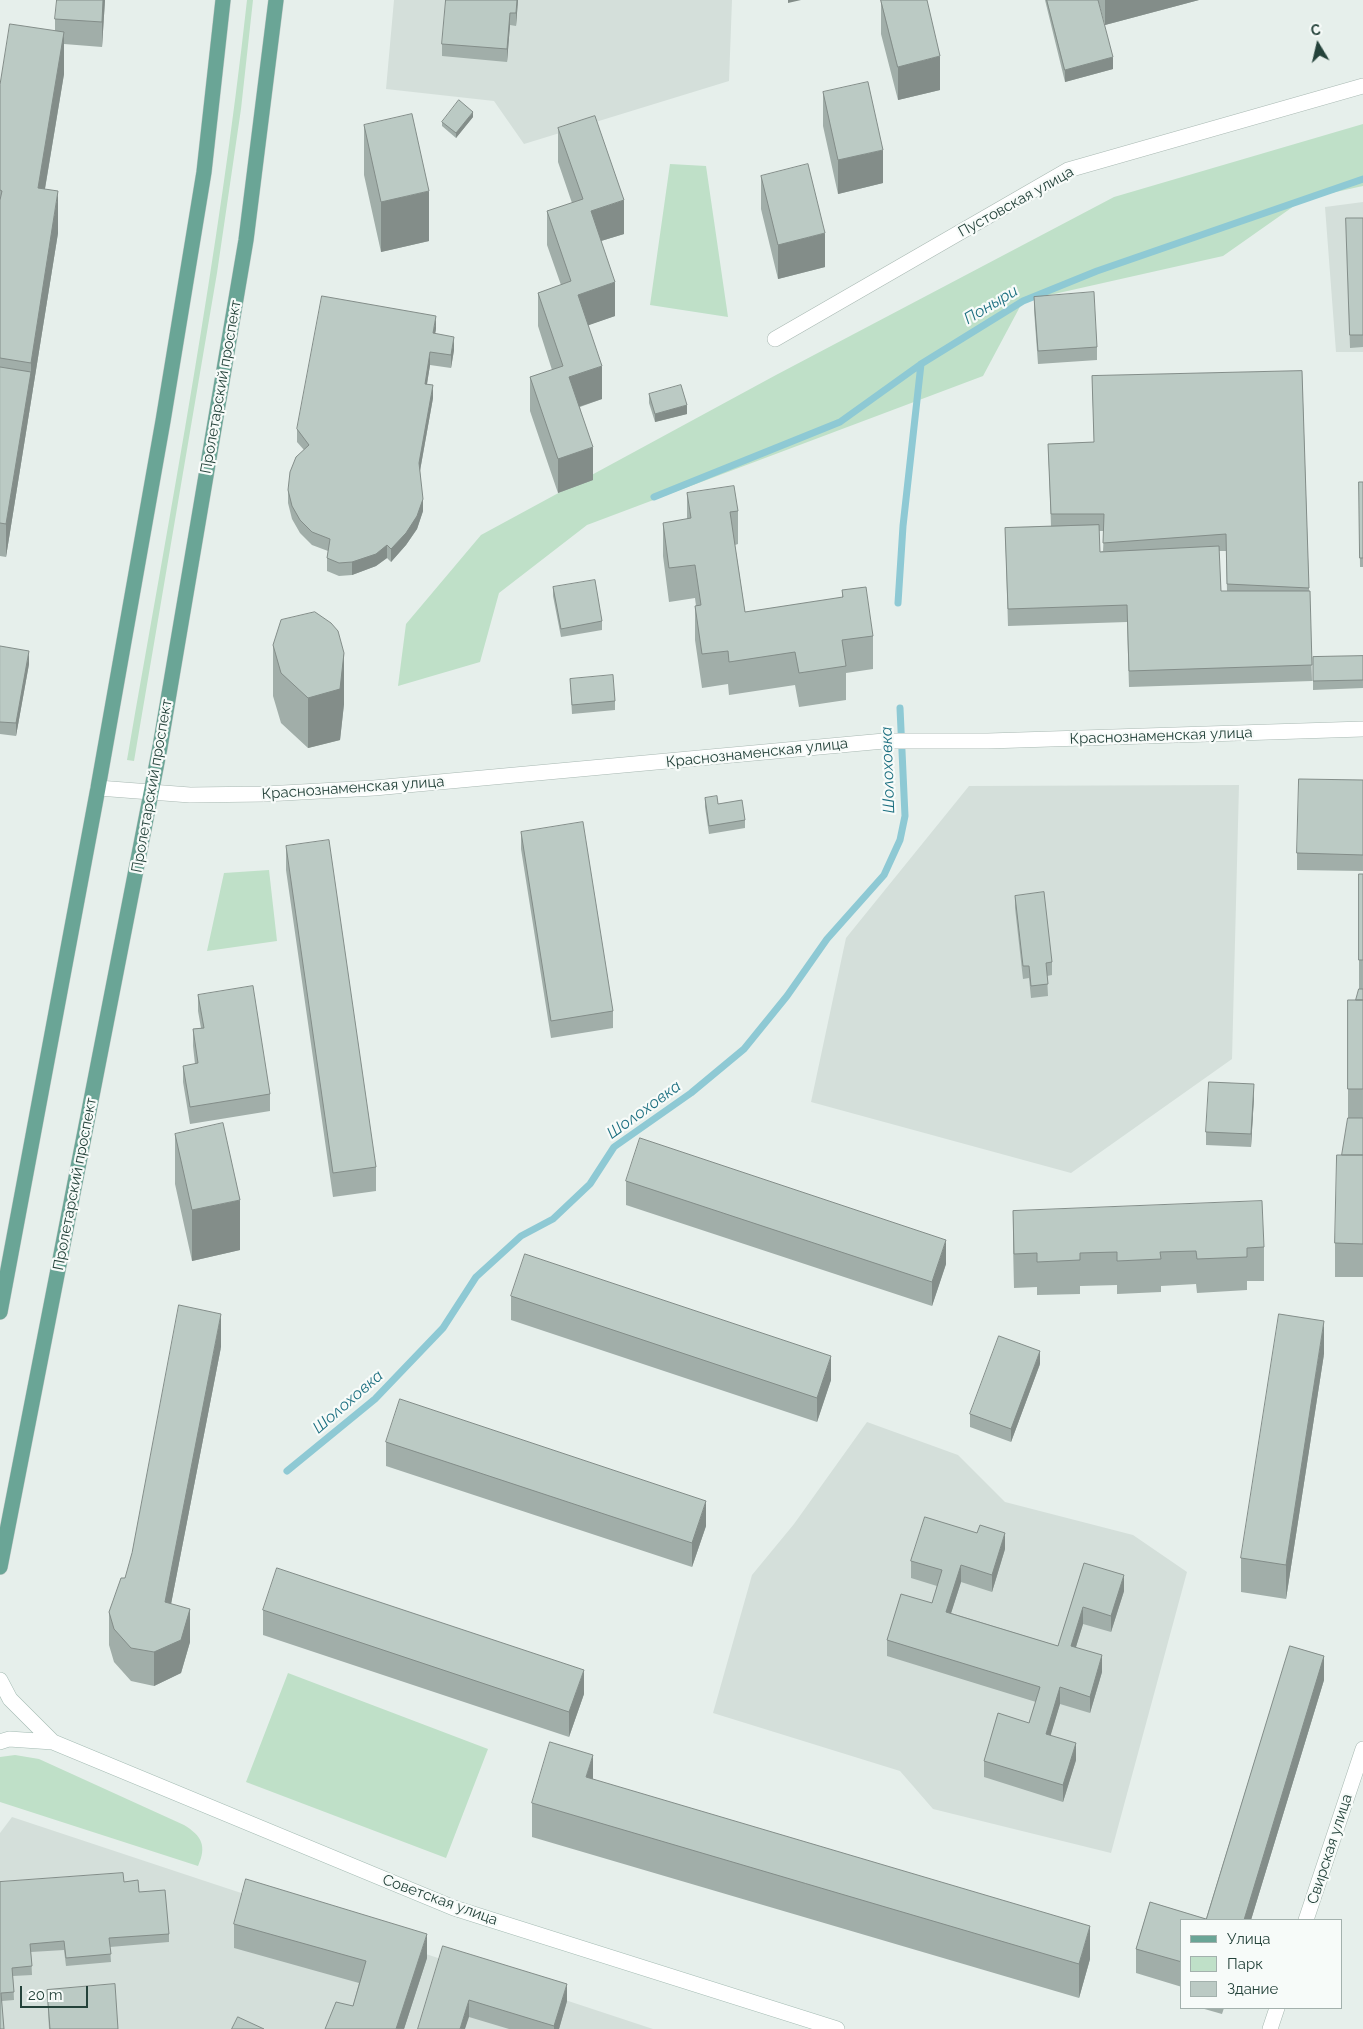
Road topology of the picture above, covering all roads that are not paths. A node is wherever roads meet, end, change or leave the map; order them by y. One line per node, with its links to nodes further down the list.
1 (223, 0): 6 (main road)
2 (276, 0): 7 (main road, Пролетарский проспект)
3 (1363, 86): 4 (street, Пустовская улица)
4 (775, 339)
5 (1363, 729): 7 (street, Краснознаменская улица)
6 (98, 788): 7 (street, Краснознаменская улица); 8 (main road)
7 (151, 793): 9 (main road, Пролетарский проспект)
8 (0, 1312)
9 (0, 1567)
10 (0, 1680): 12 (street)
11 (0, 1742): 12 (street)
12 (53, 1742): 16 (street, Советская улица)
13 (1363, 1749): 14 (street, Свирская улица)
14 (1306, 1919)
15 (1277, 2009): 17 (street)
16 (837, 2029)
17 (1270, 2029)

